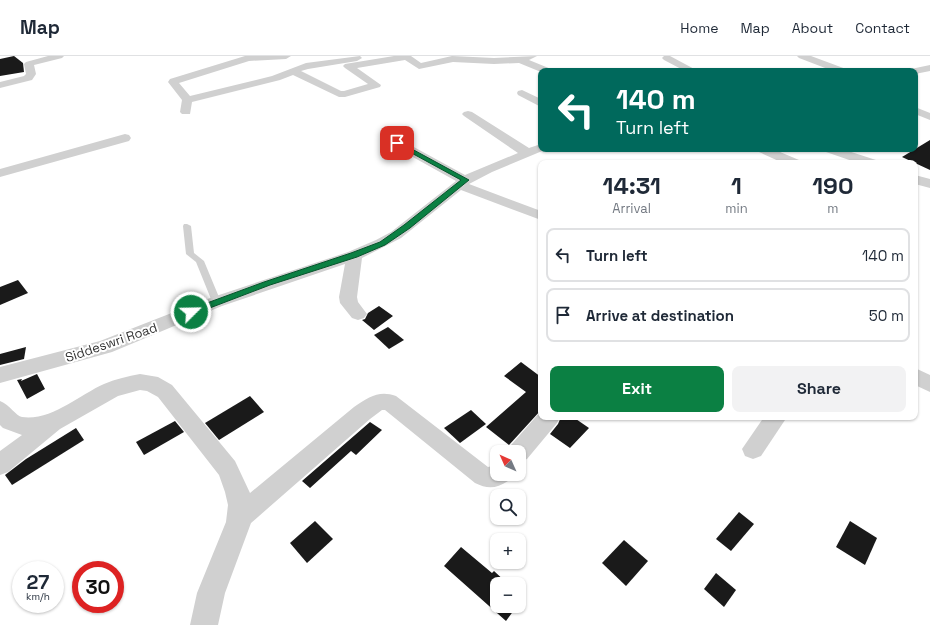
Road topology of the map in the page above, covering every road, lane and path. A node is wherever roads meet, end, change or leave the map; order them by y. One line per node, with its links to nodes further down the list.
1 (59, 56): 9 (street)
2 (286, 56): 18 (street)
3 (406, 56): 6 (street); 8 (street)
4 (532, 56): 6 (street)
5 (802, 56): 12 (street)
6 (516, 58): 10 (street)
7 (667, 58): 11 (street)
8 (358, 59): 15 (street); 15 (street)
9 (26, 60): 16 (street)
10 (540, 68)
11 (687, 68)
12 (834, 68)
13 (930, 68): 14 (street)
14 (918, 70)
15 (293, 71): 18 (street)
16 (0, 85)
17 (522, 93): 19 (street)
18 (187, 100): 21 (street)
19 (538, 102)
20 (918, 111): 23 (street)
21 (186, 112)
22 (468, 114): 25 (street)
23 (930, 117)
24 (397, 143): 33 (street)
25 (534, 150): 33 (street, Siddeswri Road)
26 (770, 152): 28 (street)
27 (839, 152): 29 (street)
28 (787, 160)
29 (862, 160)
30 (0, 161): 31 (street)
31 (0, 173)
32 (918, 180): 34 (street)
33 (462, 182): 35 (street); 37 (street, Siddeswri Road)
34 (930, 184)
35 (538, 215)
36 (188, 226): 38 (lane)
37 (354, 255): 38 (street, Siddeswri Road); 39 (street)
38 (216, 302): 40 (street, Siddeswri Road)
39 (358, 314)
40 (0, 375)
41 (918, 378): 42 (street)
42 (930, 384)
43 (0, 410): 46 (street)
44 (546, 420): 47 (street)
45 (774, 420): 48 (street)
46 (52, 423): 49 (street); 51 (street)
47 (525, 445)
48 (753, 449)
49 (0, 465)
50 (490, 478): 51 (street)
51 (240, 516): 52 (street)
52 (204, 625)

